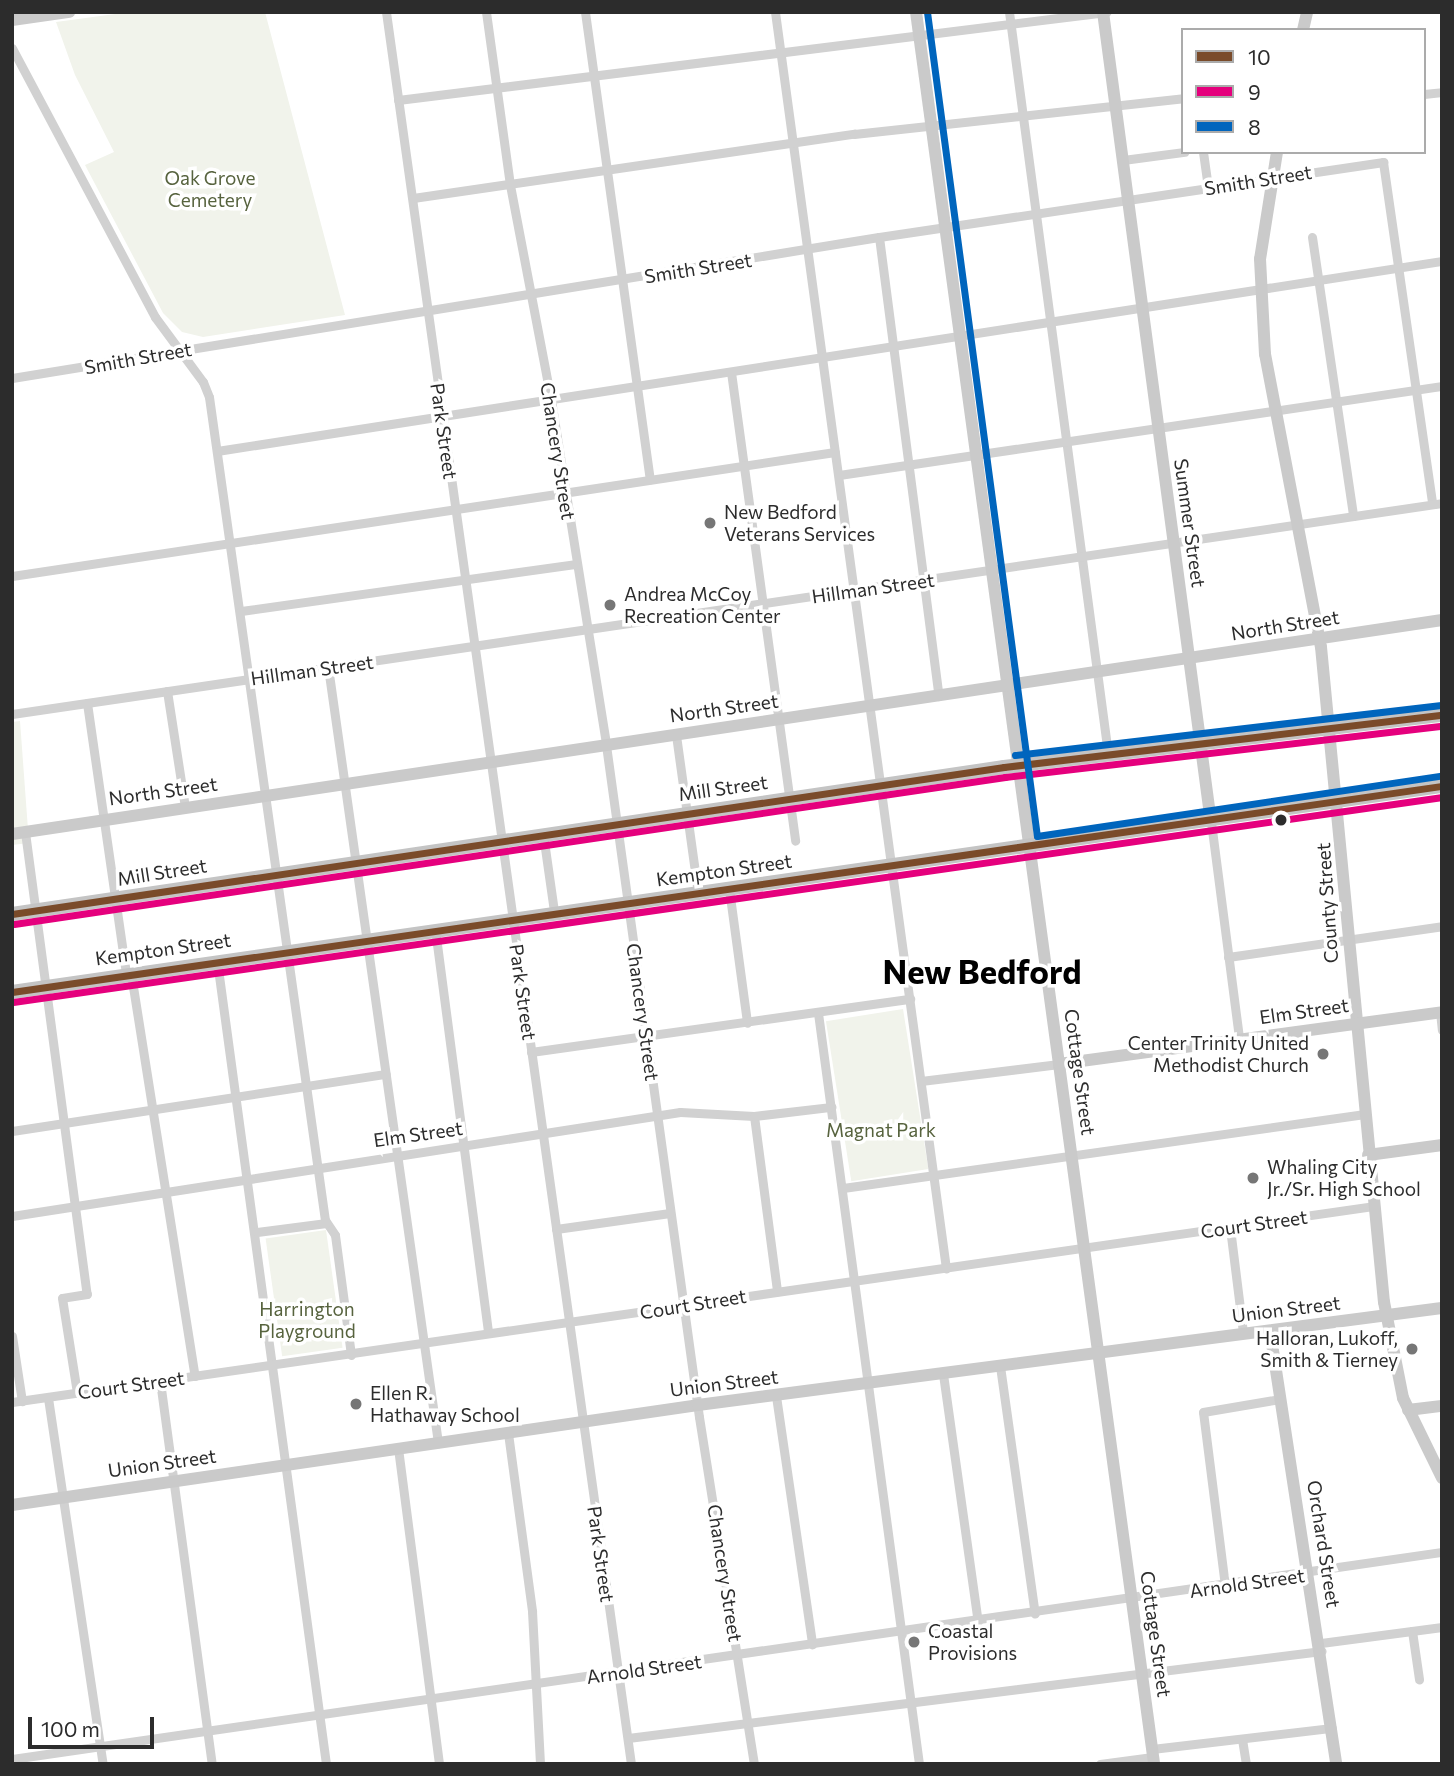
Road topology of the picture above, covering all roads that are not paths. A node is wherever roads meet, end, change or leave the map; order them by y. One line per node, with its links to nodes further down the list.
1 (69, 12): 9 (main road)
2 (386, 12): 16 (street, Park Street)
3 (485, 12): 14 (street, Chancery Street)
4 (585, 12): 13 (street)
5 (775, 12): 12 (street)
6 (916, 12): 10 (main road, Cottage Street)
7 (1104, 12): 8 (street); 17 (main road, Summer Street)
8 (1009, 17): 10 (street); 18 (street)
9 (12, 20)
10 (918, 34): 12 (street); 19 (main road, Cottage Street)
11 (12, 48): 47 (street)
12 (780, 52): 13 (street); 20 (street)
13 (594, 74): 14 (street); 25 (street)
14 (496, 88): 16 (street); 27 (street, Chancery Street)
15 (1181, 98): 17 (street)
16 (398, 100): 29 (street, Park Street)
17 (1116, 107): 18 (street); 24 (main road, Summer Street)
18 (1022, 117): 19 (street); 31 (street)
19 (931, 126): 20 (street); 32 (main road, Cottage Street)
20 (794, 142): 25 (street); 35 (street)
21 (1181, 152): 24 (street)
22 (1203, 154): 28 (street)
23 (1277, 154): 26 (main road, County Street)
24 (1123, 160): 30 (main road, Summer Street)
25 (609, 168): 27 (street); 38 (street)
26 (1272, 178): 28 (street, Smith Street); 37 (street, Smith Street); 40 (main road, County Street)
27 (510, 185): 29 (street); 41 (street, Chancery Street)
28 (1208, 188): 30 (street, Smith Street)
29 (413, 198): 43 (street, Park Street)
30 (1128, 201): 31 (street, Smith Street); 42 (main road, Summer Street)
31 (1036, 216): 32 (street, Smith Street); 44 (street)
32 (944, 229): 33 (street, Smith Street); 45 (main road, Cottage Street)
33 (879, 237): 35 (street, Smith Street); 46 (street)
34 (1312, 237): 39 (street)
35 (809, 250): 38 (street, Smith Street); 48 (street)
36 (1442, 261): 37 (street)
37 (1399, 269): 39 (street); 53 (street)
38 (625, 280): 41 (street, Smith Street); 51 (street)
39 (1317, 281): 40 (street); 55 (street)
40 (1260, 290): 42 (street); 56 (main road, County Street)
41 (530, 294): 43 (street, Smith Street); 54 (street, Chancery Street)
42 (1141, 308): 44 (street); 58 (main road, Summer Street)
43 (427, 309): 47 (street, Smith Street); 57 (street, Park Street)
44 (1050, 324): 45 (street); 59 (street)
45 (959, 336): 46 (street); 62 (main road, Cottage Street)
46 (893, 347): 48 (street); 64 (street)
47 (177, 351): 50 (street, Smith Street); 60 (street)
48 (822, 357): 49 (street); 61 (street)
49 (732, 372): 51 (street); 63 (street)
50 (12, 378)
51 (638, 385): 54 (street); 66 (street)
52 (1442, 386): 53 (street)
53 (1416, 389): 55 (street); 68 (street)
54 (551, 400): 57 (street); 67 (street, Chancery Street)
55 (1336, 401): 56 (street); 70 (street)
56 (1275, 412): 58 (street); 71 (main road, County Street)
57 (442, 417): 60 (street); 69 (street, Park Street)
58 (1158, 429): 59 (street); 73 (main road, Summer Street)
59 (1066, 442): 62 (street); 74 (street)
60 (216, 451): 72 (street)
61 (835, 452): 63 (street); 65 (street)
62 (974, 456): 64 (street); 76 (main road, Cottage Street)
63 (744, 466): 66 (street); 81 (street)
64 (908, 466): 65 (street); 79 (street)
65 (839, 475): 80 (street)
66 (650, 479): 67 (street)
67 (566, 493): 69 (street); 75 (street, Chancery Street)
68 (1437, 503): 70 (street, Hillman Street)
69 (455, 509): 72 (street); 78 (street, Park Street)
70 (1353, 516): 71 (street, Hillman Street)
71 (1297, 524): 73 (street, Hillman Street); 85 (main road, County Street)
72 (229, 543): 77 (street); 82 (street)
73 (1173, 546): 74 (street, Hillman Street); 87 (main road, Summer Street)
74 (1081, 557): 76 (street, Hillman Street); 89 (street)
75 (575, 564): 78 (street); 84 (street, Chancery Street)
76 (991, 571): 79 (street, Hillman Street); 91 (main road, Cottage Street)
77 (12, 576)
78 (464, 579): 82 (street); 86 (street, Park Street)
79 (921, 581): 80 (street, Hillman Street); 93 (street)
80 (855, 589): 81 (street, Hillman Street); 95 (street)
81 (764, 605): 84 (street, Hillman Street); 98 (street)
82 (241, 611): 90 (street)
83 (1442, 620): 85 (main road, North Street)
84 (587, 630): 86 (street, Hillman Street); 102 (street, Chancery Street)
85 (1319, 639): 87 (main road, North Street); 99 (main road, County Street)
86 (474, 646): 88 (street, Hillman Street); 104 (street, Park Street)
87 (1189, 659): 89 (main road, North Street); 101 (main road, Summer Street)
88 (328, 667): 90 (street, Hillman Street); 106 (street)
89 (1098, 672): 91 (main road, North Street); 103 (street)
90 (247, 679): 92 (street, Hillman Street); 109 (street)
91 (1004, 686): 93 (main road, North Street); 105 (main road, Cottage Street)
92 (167, 691): 94 (street, Hillman Street); 112 (street)
93 (939, 696): 95 (main road, North Street)
94 (87, 703): 96 (street, Hillman Street); 114 (street)
95 (870, 706): 98 (main road, North Street); 107 (street)
96 (12, 714)
97 (1442, 715): 99 (main road, Mill Street)
98 (780, 719): 100 (main road, North Street); 110 (street)
99 (1330, 728): 101 (main road, Mill Street); 111 (main road, County Street)
100 (676, 735): 102 (main road, North Street); 113 (street)
101 (1201, 743): 103 (main road, Mill Street); 115 (main road, Summer Street)
102 (606, 745): 104 (main road, North Street); 116 (street, Chancery Street)
103 (1108, 754): 105 (main road, Mill Street)
104 (490, 762): 106 (main road, North Street); 119 (street, Park Street)
105 (1016, 765): 107 (main road, Mill Street); 121 (main road, Cottage Street)
106 (345, 784): 109 (main road, North Street); 122 (street)
107 (881, 784): 110 (main road, Mill Street); 123 (street)
108 (1442, 786): 111 (main road, Kempton Street)
109 (266, 796): 112 (main road, North Street); 124 (street)
110 (789, 797): 113 (main road, Mill Street); 120 (street)
111 (1338, 802): 115 (main road, Kempton Street); 136 (main road, County Street)
112 (185, 807): 114 (main road, North Street)
113 (687, 813): 116 (main road, Mill Street); 126 (street)
114 (104, 820): 117 (main road, North Street); 127 (street)
115 (1211, 822): 121 (main road, Kempton Street); 138 (street, Summer Street)
116 (617, 823): 118 (main road, Mill Street); 128 (street, Chancery Street)
117 (19, 833): 129 (street)
118 (543, 834): 119 (main road, Mill Street); 130 (street)
119 (501, 840): 122 (main road, Mill Street); 132 (street, Park Street)
120 (795, 841)
121 (1028, 848): 123 (main road, Kempton Street); 152 (main road, Cottage Street)
122 (356, 862): 124 (main road, Mill Street); 135 (street)
123 (892, 867): 125 (main road, Kempton Street); 143 (street)
124 (278, 874): 127 (main road, Mill Street); 137 (street)
125 (729, 889): 126 (main road, Kempton Street); 146 (street)
126 (698, 893): 128 (main road, Kempton Street)
127 (115, 898): 129 (main road, Mill Street); 140 (street)
128 (629, 901): 130 (main road, Kempton Street); 149 (street, Chancery Street)
129 (36, 910): 131 (main road, Mill Street); 141 (street)
130 (554, 911): 132 (main road, Kempton Street)
131 (12, 914)
132 (512, 917): 134 (main road, Kempton Street); 151 (street, Park Street)
133 (1442, 926): 136 (street)
134 (435, 928): 135 (main road, Kempton Street); 166 (street)
135 (367, 938): 137 (main road, Kempton Street); 153 (street)
136 (1348, 940): 138 (street); 147 (main road, County Street)
137 (289, 950): 139 (main road, Kempton Street); 155 (street)
138 (1228, 957): 150 (street, Summer Street)
139 (217, 961): 140 (main road, Kempton Street); 156 (street)
140 (129, 974): 141 (main road, Kempton Street); 158 (street)
141 (47, 986): 142 (main road, Kempton Street); 162 (street)
142 (12, 992)
143 (910, 999): 145 (street); 154 (street)
144 (1441, 1012): 147 (main road, Elm Street); 148 (street)
145 (818, 1013): 146 (street); 157 (street)
146 (747, 1023): 149 (street)
147 (1356, 1023): 150 (main road, Elm Street); 159 (main road, County Street)
148 (1442, 1030)
149 (647, 1038): 151 (street); 160 (street, Chancery Street)
150 (1239, 1039): 152 (main road, Elm Street)
151 (531, 1052): 164 (street, Park Street)
152 (1059, 1064): 154 (street, Elm Street); 169 (main road, Cottage Street)
153 (386, 1074): 155 (street); 168 (street)
154 (921, 1081): 171 (street)
155 (307, 1086): 156 (street); 170 (street)
156 (237, 1097): 158 (street); 172 (street)
157 (831, 1107): 161 (street, Elm Street); 173 (street)
158 (153, 1109): 162 (street); 174 (street)
159 (1364, 1114): 167 (main road, County Street); 169 (street)
160 (657, 1116): 161 (street, Elm Street); 164 (street, Elm Street); 177 (street, Chancery Street)
161 (754, 1116): 186 (street)
162 (66, 1122): 163 (street); 175 (street)
163 (12, 1130)
164 (542, 1135): 166 (street, Elm Street); 181 (street, Park Street)
165 (1442, 1144): 167 (main road)
166 (463, 1147): 168 (street, Elm Street); 193 (street)
167 (1368, 1155): 176 (main road, County Street)
168 (398, 1156): 170 (street, Elm Street); 195 (street)
169 (1072, 1156): 171 (street); 183 (main road, Cottage Street)
170 (318, 1169): 172 (street, Elm Street); 179 (street)
171 (933, 1175): 173 (street); 184 (street)
172 (249, 1179): 174 (street, Elm Street); 182 (street)
173 (844, 1188): 185 (street)
174 (166, 1192): 175 (street, Elm Street); 201 (street)
175 (75, 1206): 178 (street, Elm Street); 204 (street)
176 (1373, 1206): 180 (street, Court Street); 189 (main road, County Street)
177 (670, 1213): 181 (street); 187 (street, Chancery Street)
178 (12, 1216)
179 (326, 1223): 182 (street); 197 (street)
180 (1230, 1228): 183 (street, Court Street); 192 (street)
181 (556, 1229): 190 (street, Park Street)
182 (257, 1232): 198 (street)
183 (1085, 1246): 184 (street, Court Street); 196 (main road, Cottage Street)
184 (946, 1268): 185 (street, Court Street)
185 (853, 1280): 186 (street, Court Street); 203 (street)
186 (777, 1291): 187 (street, Court Street)
187 (684, 1305): 190 (street, Court Street); 209 (street, Chancery Street)
188 (1442, 1308): 189 (main road, Union Street)
189 (1387, 1316): 191 (main road, Union Street); 211 (main road, County Street)
190 (569, 1323): 193 (street, Court Street); 212 (street, Park Street)
191 (1270, 1331): 192 (main road, Union Street); 207 (main road, Orchard Street)
192 (1243, 1333): 196 (main road, Union Street)
193 (488, 1334): 195 (street, Court Street)
194 (12, 1336): 208 (street)
195 (425, 1344): 197 (street, Court Street); 214 (street)
196 (1099, 1353): 199 (main road, Union Street); 224 (main road, Cottage Street)
197 (351, 1355): 198 (street, Court Street)
198 (274, 1364): 201 (street, Court Street); 216 (street)
199 (1000, 1366): 200 (main road, Union Street); 225 (street)
200 (943, 1374): 203 (main road, Union Street); 226 (street)
201 (195, 1376): 202 (street, Court Street)
202 (160, 1381): 204 (street, Court Street); 218 (street)
203 (867, 1384): 205 (main road, Union Street); 229 (street)
204 (77, 1393): 206 (street, Court Street)
205 (776, 1396): 209 (main road, Union Street); 230 (street)
206 (48, 1398): 208 (street, Court Street); 219 (street)
207 (1280, 1399): 222 (main road, Orchard Street); 223 (street)
208 (17, 1402)
209 (698, 1405): 212 (main road, Union Street); 232 (street, Chancery Street)
210 (1442, 1406): 211 (main road)
211 (1408, 1410): 217 (main road, County Street)
212 (583, 1422): 213 (main road, Union Street); 233 (street, Park Street)
213 (508, 1433): 214 (main road, Union Street); 236 (street)
214 (438, 1443): 215 (main road, Union Street)
215 (398, 1448): 216 (main road, Union Street); 237 (street)
216 (287, 1464): 218 (main road, Union Street); 239 (street)
217 (1442, 1478)
218 (174, 1481): 219 (main road, Union Street); 242 (street)
219 (63, 1497): 220 (main road, Union Street); 245 (street)
220 (12, 1504)
221 (1442, 1552): 222 (street, Arnold Street)
222 (1310, 1573): 223 (street, Arnold Street); 231 (main road, Orchard Street)
223 (1224, 1587): 224 (street, Arnold Street)
224 (1132, 1599): 225 (street, Arnold Street); 234 (main road, Cottage Street)
225 (1035, 1614): 226 (street, Arnold Street)
226 (978, 1622): 229 (street, Arnold Street)
227 (1442, 1627): 228 (street)
228 (1412, 1631): 231 (street); 235 (street)
229 (900, 1632): 230 (street, Arnold Street); 238 (street)
230 (812, 1644): 232 (street, Arnold Street)
231 (1322, 1647): 234 (street); 241 (main road, Orchard Street)
232 (738, 1655): 233 (street, Arnold Street); 240 (street, Chancery Street)
233 (619, 1672): 236 (street, Arnold Street); 243 (street, Park Street)
234 (1142, 1674): 238 (street); 246 (main road, Cottage Street)
235 (1419, 1679)
236 (533, 1684): 237 (street, Arnold Street); 252 (street)
237 (430, 1699): 239 (street, Arnold Street); 251 (street)
238 (910, 1701): 240 (street); 255 (street)
239 (320, 1715): 242 (street, Arnold Street); 250 (street)
240 (748, 1721): 243 (street); 254 (street, Chancery Street)
241 (1332, 1728): 244 (street); 258 (main road, Orchard Street)
242 (208, 1731): 245 (street, Arnold Street); 249 (street)
243 (628, 1738): 253 (street, Park Street)
244 (1242, 1739): 246 (street); 257 (street)
245 (102, 1746): 247 (street, Arnold Street); 248 (street)
246 (1153, 1756): 256 (street)
247 (12, 1759)
248 (103, 1764)
249 (212, 1764)
250 (326, 1764)
251 (439, 1764)
252 (540, 1764)
253 (631, 1764)
254 (754, 1764)
255 (919, 1764)
256 (1100, 1764)
257 (1246, 1764)
258 (1336, 1764)

